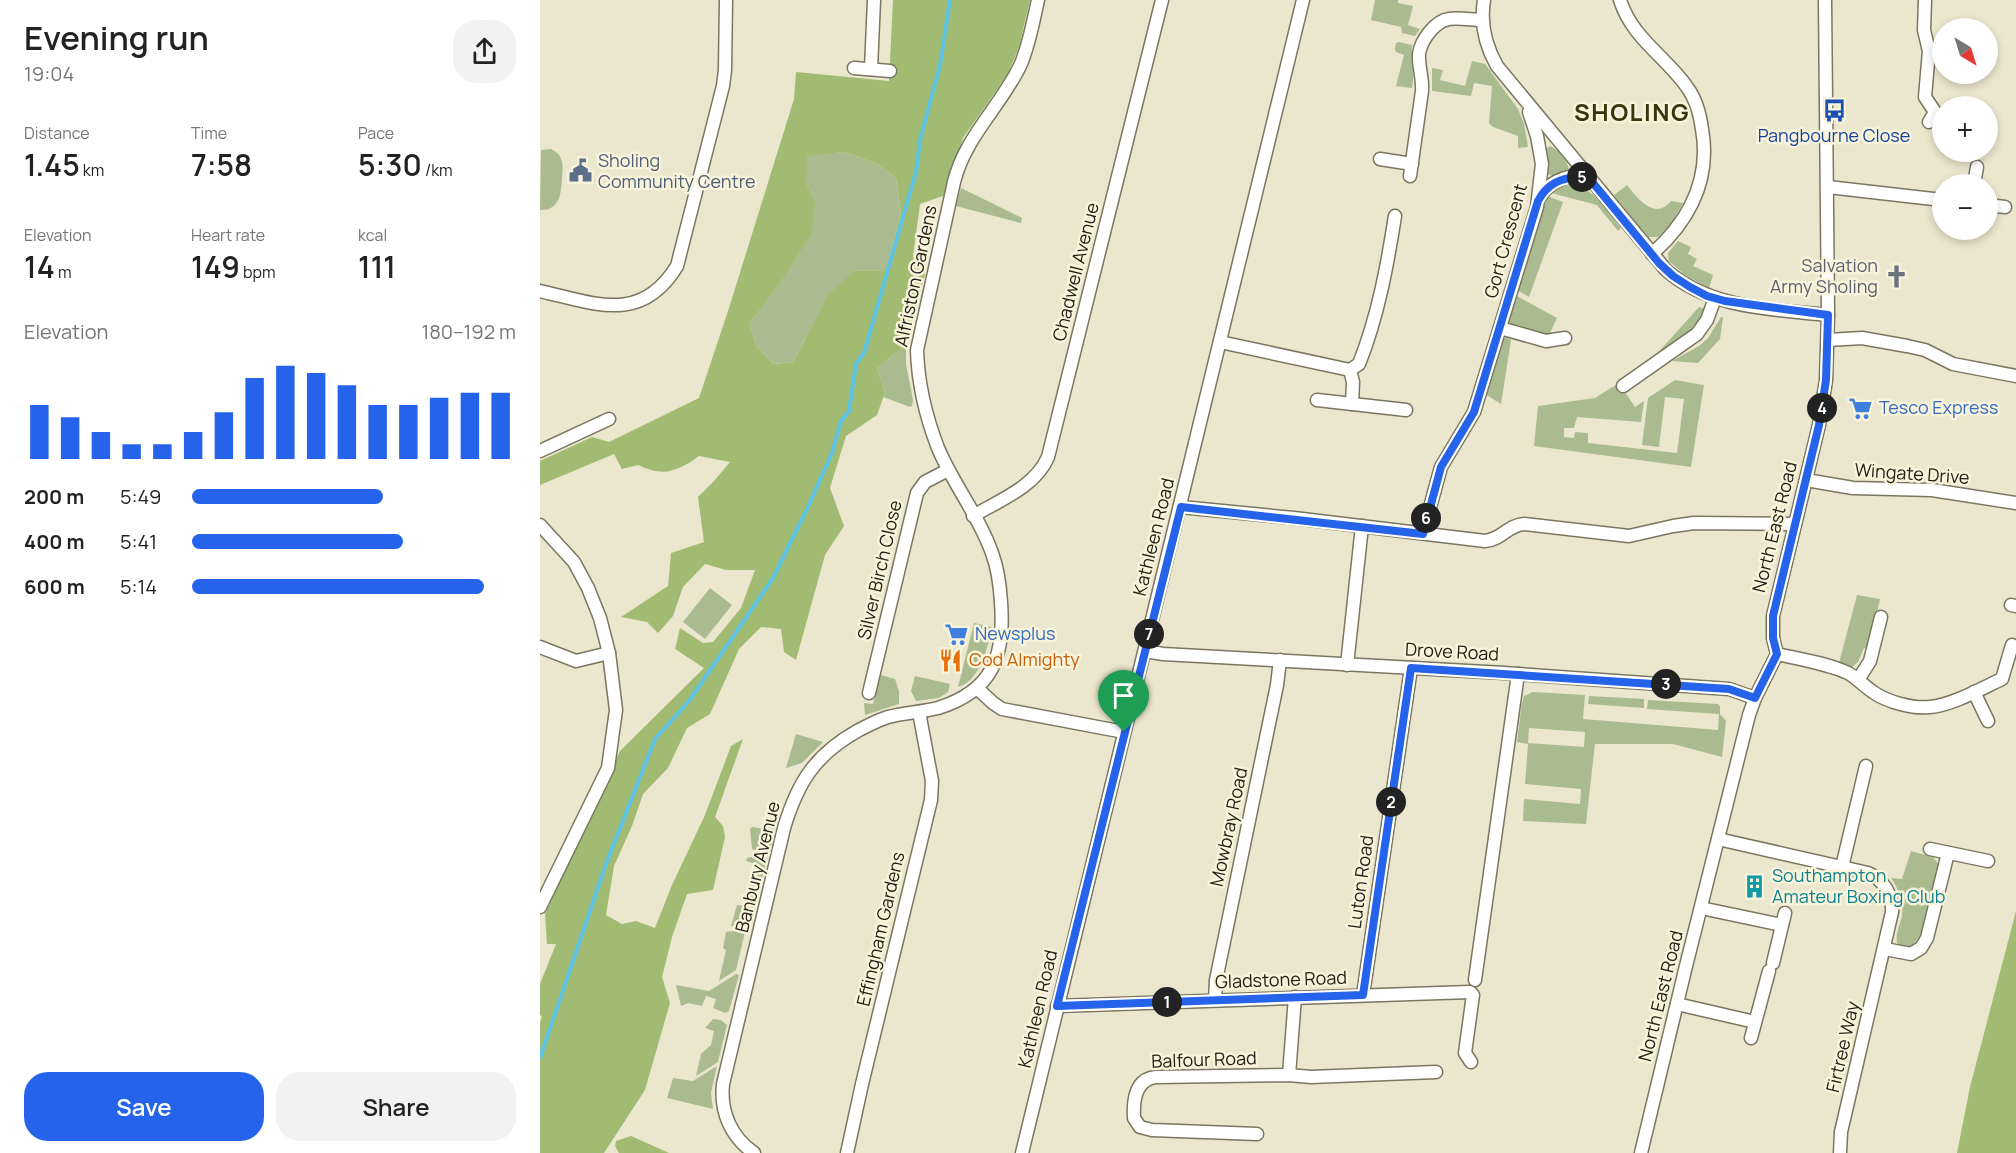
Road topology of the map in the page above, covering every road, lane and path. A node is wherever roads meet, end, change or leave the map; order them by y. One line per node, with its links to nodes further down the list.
1 (726, 0): 27 (street)
2 (874, 0): 12 (street)
3 (1038, 0): 42 (street, Alfriston Gardens)
4 (1162, 0): 46 (street, Chadwell Avenue)
5 (1303, 0): 33 (street, Kathleen Road)
6 (1484, 0): 10 (street)
7 (1620, 0): 26 (street)
8 (1825, 0): 20 (street, North East Road)
9 (1925, 0): 15 (street)
10 (1482, 20): 14 (street); 16 (street)
11 (854, 68): 12 (street)
12 (871, 69): 13 (street)
13 (890, 71)
14 (1520, 95): 19 (street); 22 (street, Gort Crescent)
15 (1932, 110)
16 (1380, 159)
17 (1977, 167): 18 (street)
18 (1976, 174)
19 (1593, 183): 22 (street); 26 (street)
20 (1828, 187): 21 (street); 29 (street, North East Road)
21 (1932, 199)
22 (1538, 201): 30 (street, Gort Crescent)
23 (1998, 207): 24 (street)
24 (2005, 207)
25 (1395, 216): 34 (street)
26 (1652, 254): 28 (street)
27 (540, 291)
28 (1715, 298): 29 (street); 36 (street)
29 (1828, 315): 32 (street, North East Road)
30 (1500, 328): 31 (street); 50 (street, Gort Crescent)
31 (1565, 338)
32 (1828, 340): 35 (street); 43 (street, North East Road)
33 (1220, 342): 34 (street); 45 (street, Kathleen Road)
34 (1350, 370): 38 (street)
35 (2016, 376)
36 (1623, 386)
37 (1317, 400): 38 (street)
38 (1352, 404): 39 (street)
39 (1406, 410)
40 (609, 419): 41 (street)
41 (540, 452)
42 (948, 470): 46 (street, Alfriston Gardens); 64 (street, Silver Birch Close)
43 (1806, 480): 44 (street, Wingate Drive); 47 (street, North East Road)
44 (2016, 503)
45 (1181, 507): 49 (street); 54 (street, Kathleen Road)
46 (973, 516): 62 (street, Alfriston Gardens)
47 (1795, 524): 50 (street); 56 (street, North East Road)
48 (540, 525): 55 (street)
49 (1362, 526): 50 (street); 58 (street)
50 (1423, 534)
51 (1881, 617): 61 (street)
52 (2012, 645): 63 (street)
53 (540, 648): 55 (street)
54 (1145, 651): 57 (street, Drove Road); 68 (street, Kathleen Road)
55 (609, 653): 75 (street)
56 (1777, 654): 61 (street); 65 (street, North East Road)
57 (1280, 660): 58 (street, Drove Road); 81 (street, Mowbray Road)
58 (1347, 665): 59 (street, Drove Road)
59 (1411, 668): 60 (street, Drove Road); 79 (street, Luton Road)
60 (1518, 674): 65 (street, Drove Road); 78 (street)
61 (1858, 680): 63 (street)
62 (977, 688): 66 (street, Banbury Avenue); 68 (street)
63 (1974, 692): 67 (street)
64 (869, 693)
65 (1755, 698): 70 (street, North East Road)
66 (919, 712): 90 (street, Banbury Avenue); 91 (street, Effingham Gardens)
67 (1988, 721)
68 (1124, 732): 83 (street, Kathleen Road)
69 (1866, 766): 74 (street)
70 (1718, 840): 74 (street, Firtree Way); 76 (street, North East Road)
71 (1930, 849): 72 (street)
72 (1948, 853): 73 (street); 77 (street)
73 (1989, 861)
74 (1842, 867): 77 (street, Firtree Way)
75 (540, 907)
76 (1701, 908): 82 (street, North East Road); 84 (street)
77 (1885, 949): 94 (street, Firtree Way)
78 (1475, 980)
79 (1363, 995): 80 (street, Gladstone Road); 86 (street, Gladstone Road)
80 (1295, 998): 81 (street, Gladstone Road); 88 (street)
81 (1215, 1000): 83 (street, Gladstone Road)
82 (1677, 1004): 84 (street); 93 (street, North East Road)
83 (1057, 1006): 92 (street, Kathleen Road)
84 (1755, 1022): 85 (street)
85 (1751, 1038)
86 (1471, 1062)
87 (1436, 1072): 88 (street, Balfour Road)
88 (1289, 1075): 89 (street, Balfour Road)
89 (1257, 1134)
90 (754, 1153)
91 (847, 1153)
92 (1023, 1153)
93 (1641, 1153)
94 (1840, 1153)

